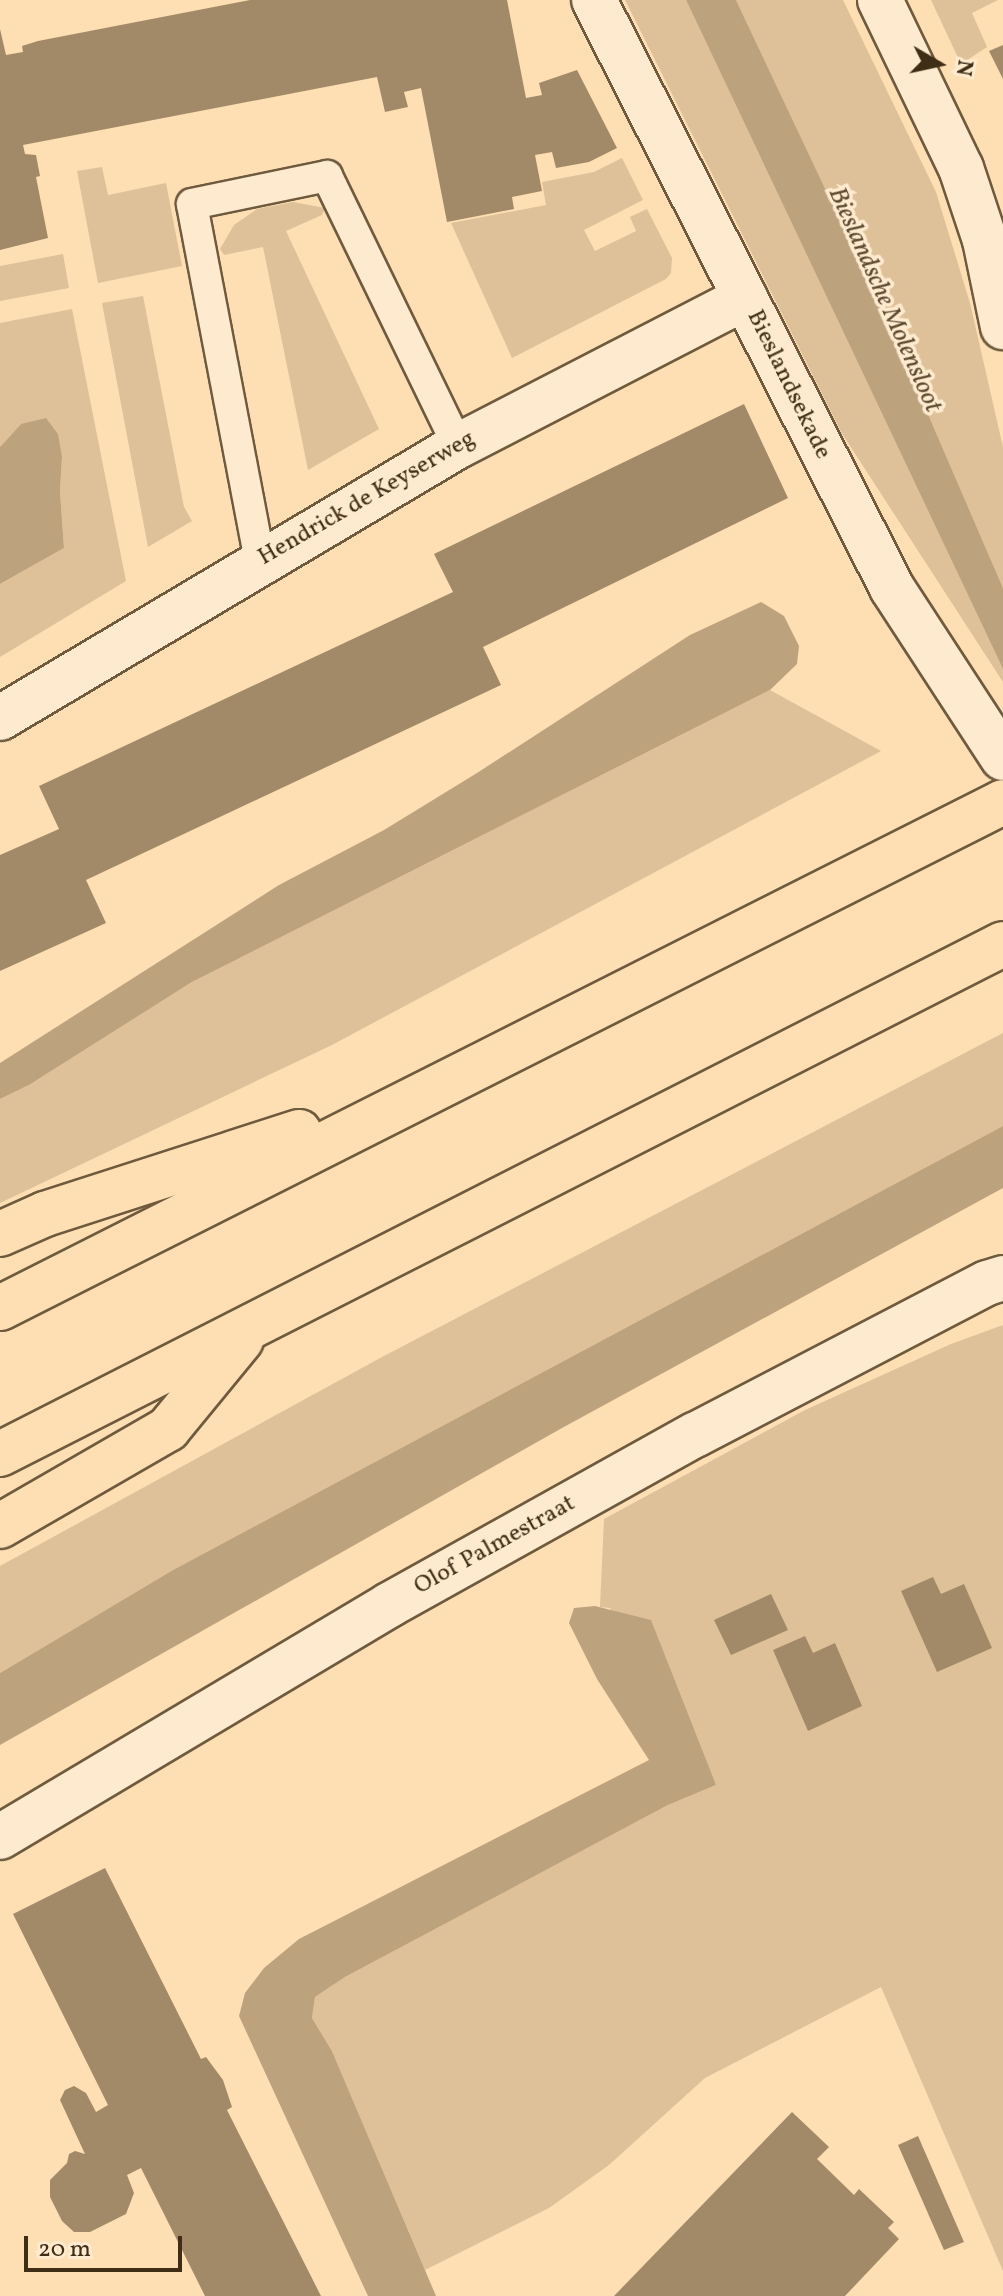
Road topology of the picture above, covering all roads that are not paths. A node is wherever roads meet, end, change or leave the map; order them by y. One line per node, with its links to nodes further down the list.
1 (594, 0): 4 (street, Bieslandsekade)
2 (880, 0): 3 (street)
3 (989, 201): 5 (street)
4 (745, 298): 6 (street, Hendrick de Keyserweg); 9 (street, Bieslandsekade)
5 (1003, 327)
6 (458, 446): 7 (street, Hendrick de Keyserweg); 7 (lane)
7 (260, 561): 8 (street, Hendrick de Keyserweg)
8 (0, 718)
9 (1003, 758)
10 (1003, 802): 12 (highway)
11 (1003, 944): 16 (highway)
12 (431, 1090): 13 (highway); 15 (highway)
13 (0, 1234)
14 (1003, 1278): 19 (street, Olof Palmestraat)
15 (0, 1308)
16 (250, 1329): 17 (highway); 18 (highway)
17 (0, 1454)
18 (0, 1526)
19 (0, 1837)

